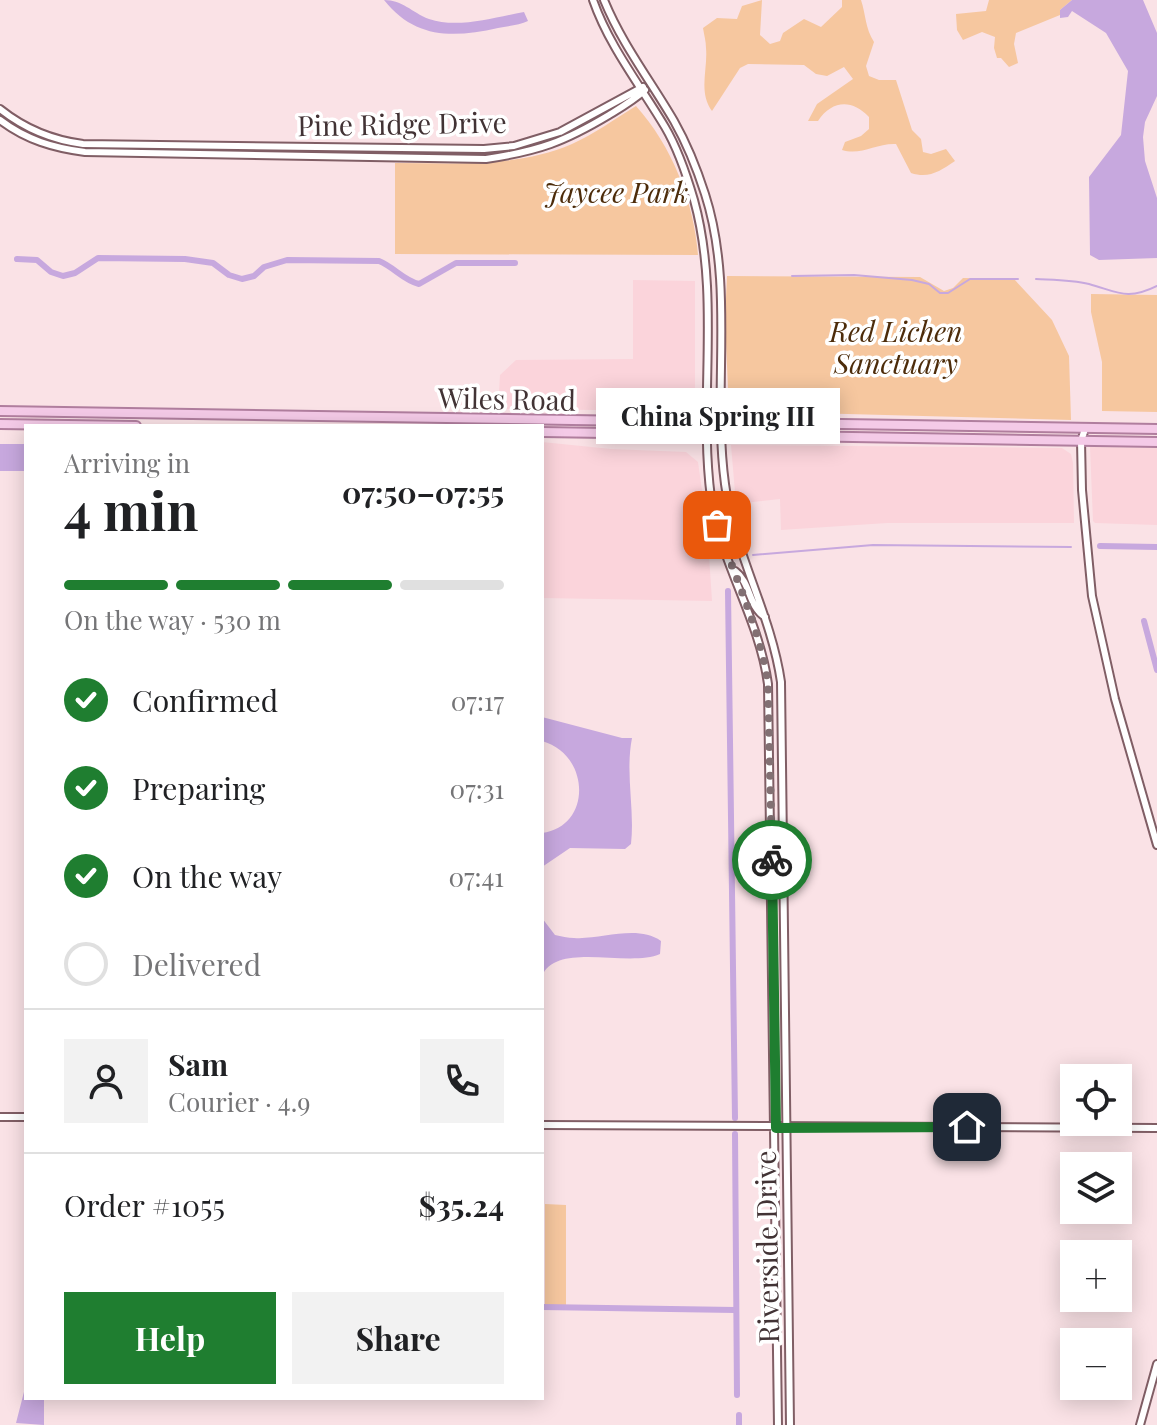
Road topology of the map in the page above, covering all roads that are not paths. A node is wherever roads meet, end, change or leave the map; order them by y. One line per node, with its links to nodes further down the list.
1 (593, 0): 4 (street, Riverside Drive)
2 (604, 0): 3 (street, Riverside Drive)
3 (650, 84): 4 (street, Pine Ridge Drive); 8 (street, Riverside Drive)
4 (641, 90): 5 (street, Pine Ridge Drive); 6 (street, Pine Ridge Drive); 9 (street, Riverside Drive)
5 (0, 109)
6 (0, 120)
7 (0, 411): 9 (main road, Wiles Road)
8 (722, 421): 9 (main road, Wiles Road); 12 (main road, Wiles Road); 17 (street, Riverside Drive)
9 (707, 422): 16 (street, Riverside Drive)
10 (0, 424): 11 (main road)
11 (24, 424)
12 (1075, 428): 13 (main road, Wiles Road); 18 (street)
13 (1085, 429): 14 (main road, Wiles Road); 18 (street)
14 (1157, 429)
15 (544, 432): 16 (main road, Wiles Road)
16 (708, 435): 17 (main road, Wiles Road); 20 (street, Riverside Drive)
17 (722, 435): 18 (main road, Wiles Road); 21 (street, Riverside Drive)
18 (1081, 441): 19 (main road, Wiles Road); 22 (street)
19 (1157, 442)
20 (733, 569): 21 (street); 26 (street, Riverside Drive)
21 (765, 617): 27 (street, Riverside Drive)
22 (1157, 845)
23 (0, 1117): 24 (street)
24 (24, 1117)
25 (544, 1125): 26 (street)
26 (776, 1128): 27 (street); 30 (street, Riverside Drive)
27 (786, 1128): 28 (street); 31 (street, Riverside Drive)
28 (1157, 1128)
29 (1157, 1364): 32 (street)
30 (778, 1425)
31 (790, 1425)
32 (1140, 1425)

